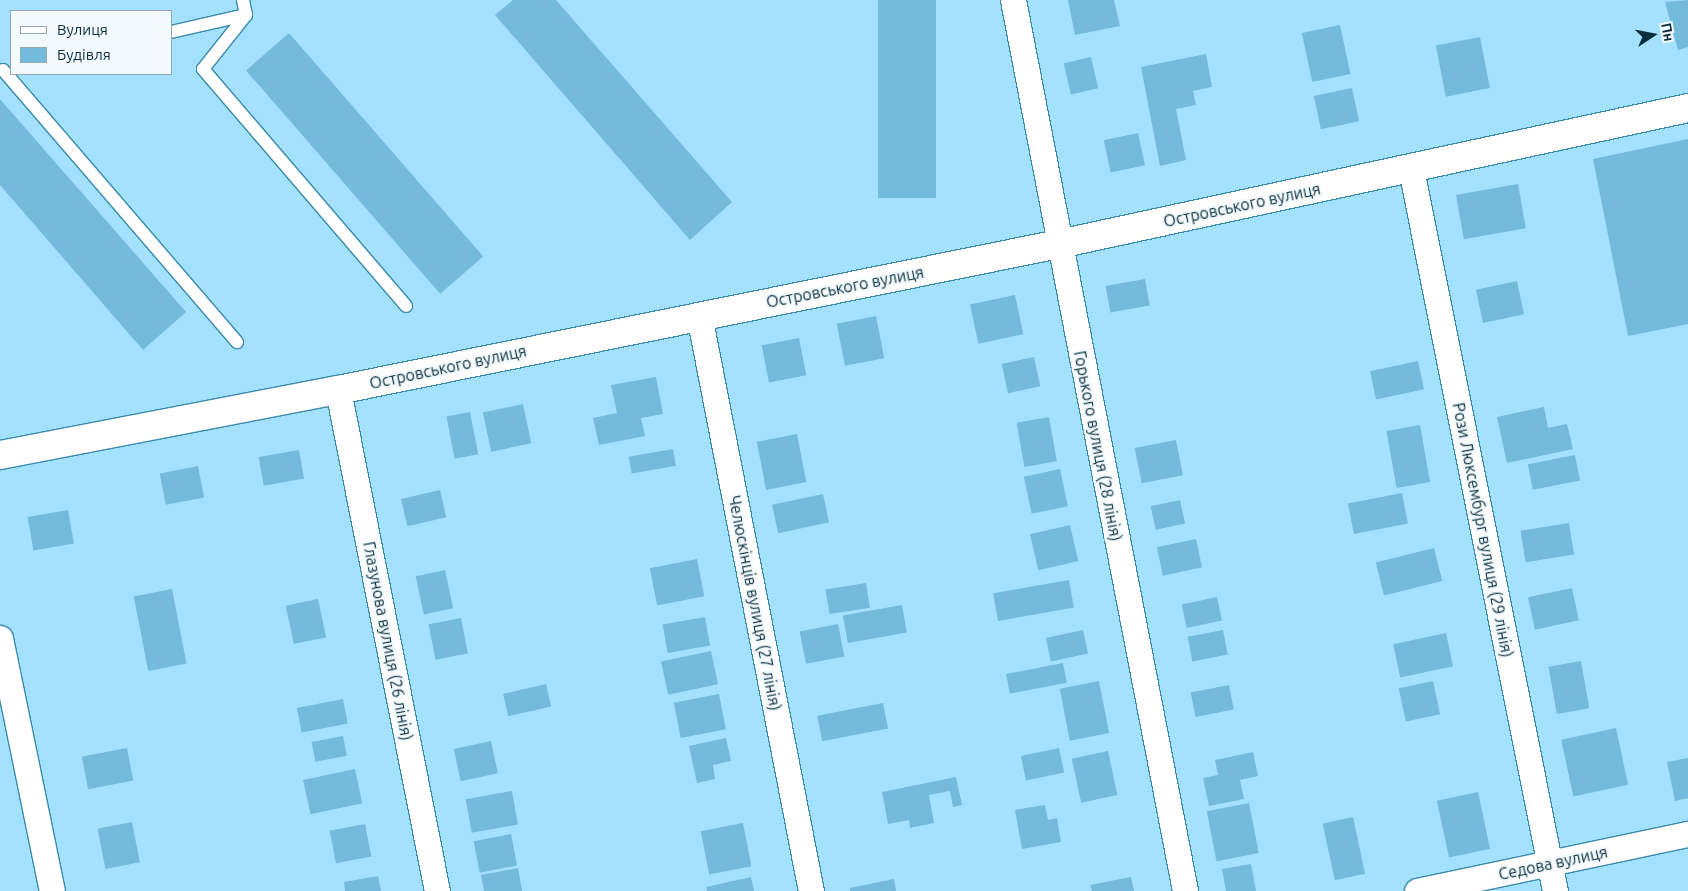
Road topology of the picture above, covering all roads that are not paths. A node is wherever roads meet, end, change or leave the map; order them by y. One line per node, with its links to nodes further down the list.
1 (243, 0): 3 (lane)
2 (1013, 0): 8 (street, Горького вулиця (28 лiнiя))
3 (246, 15): 4 (lane); 9 (lane)
4 (172, 32)
5 (10, 75): 11 (lane)
6 (1688, 108): 7 (street, Островського вулиця)
7 (1411, 169): 8 (street, Островського вулиця); 16 (street, Рози Люксембург вулиця (29 лiнiя))
8 (1059, 244): 10 (street, Островського вулиця); 20 (street, Горького вулиця (28 лiнiя))
9 (406, 306)
10 (699, 315): 12 (street, Островського вулиця); 19 (street, Челюскінців вулиця (27 лiнiя))
11 (237, 342)
12 (338, 390): 13 (street, Островського вулиця); 18 (street, Глазунова вулиця (26 лiнiя))
13 (0, 455)
14 (0, 638): 17 (street)
15 (1688, 834): 16 (street, Седова вулиця)
16 (1549, 863): 21 (street, Седова вулиця); 22 (street, Рози Люксембург вулиця (29 лiнiя))
17 (52, 891)
18 (437, 891)
19 (810, 891)
20 (1185, 891)
21 (1417, 891)
22 (1555, 891)

